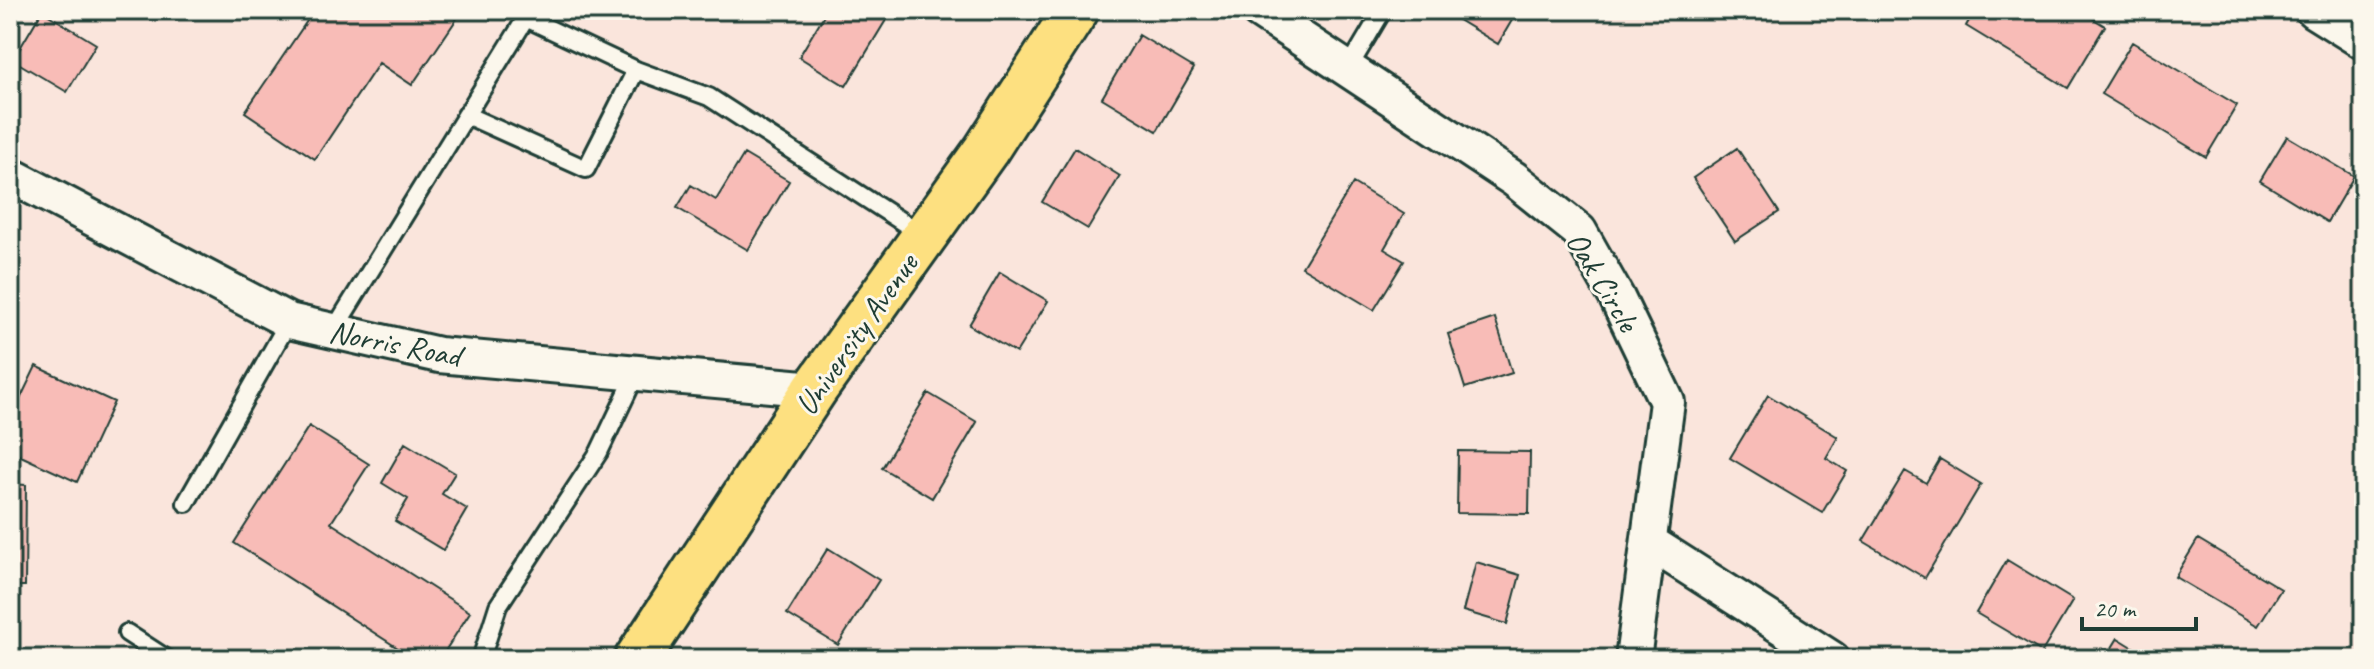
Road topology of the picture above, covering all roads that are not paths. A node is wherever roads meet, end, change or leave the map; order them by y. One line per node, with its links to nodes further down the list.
1 (1076, 10): 10 (main road, University Avenue)
2 (1258, 10): 6 (street, Oak Circle)
3 (1383, 10): 6 (lane)
4 (2313, 10): 5 (street)
5 (2364, 42)
6 (1348, 69): 16 (street, Oak Circle)
7 (636, 70): 8 (lane); 8 (lane); 10 (lane)
8 (466, 115): 12 (lane)
9 (10, 175): 11 (street, Norris Road)
10 (925, 236): 14 (main road, University Avenue)
11 (289, 321): 12 (street, Norris Road); 15 (lane)
12 (332, 333): 13 (street, Norris Road)
13 (637, 372): 14 (street, Norris Road); 19 (lane)
14 (815, 389): 20 (main road, University Avenue)
15 (186, 503)
16 (1649, 542): 21 (street, Oak Circle); 22 (street)
17 (127, 633): 18 (lane)
18 (167, 659)
19 (481, 659)
20 (637, 659)
21 (1633, 659)
22 (1832, 659)

